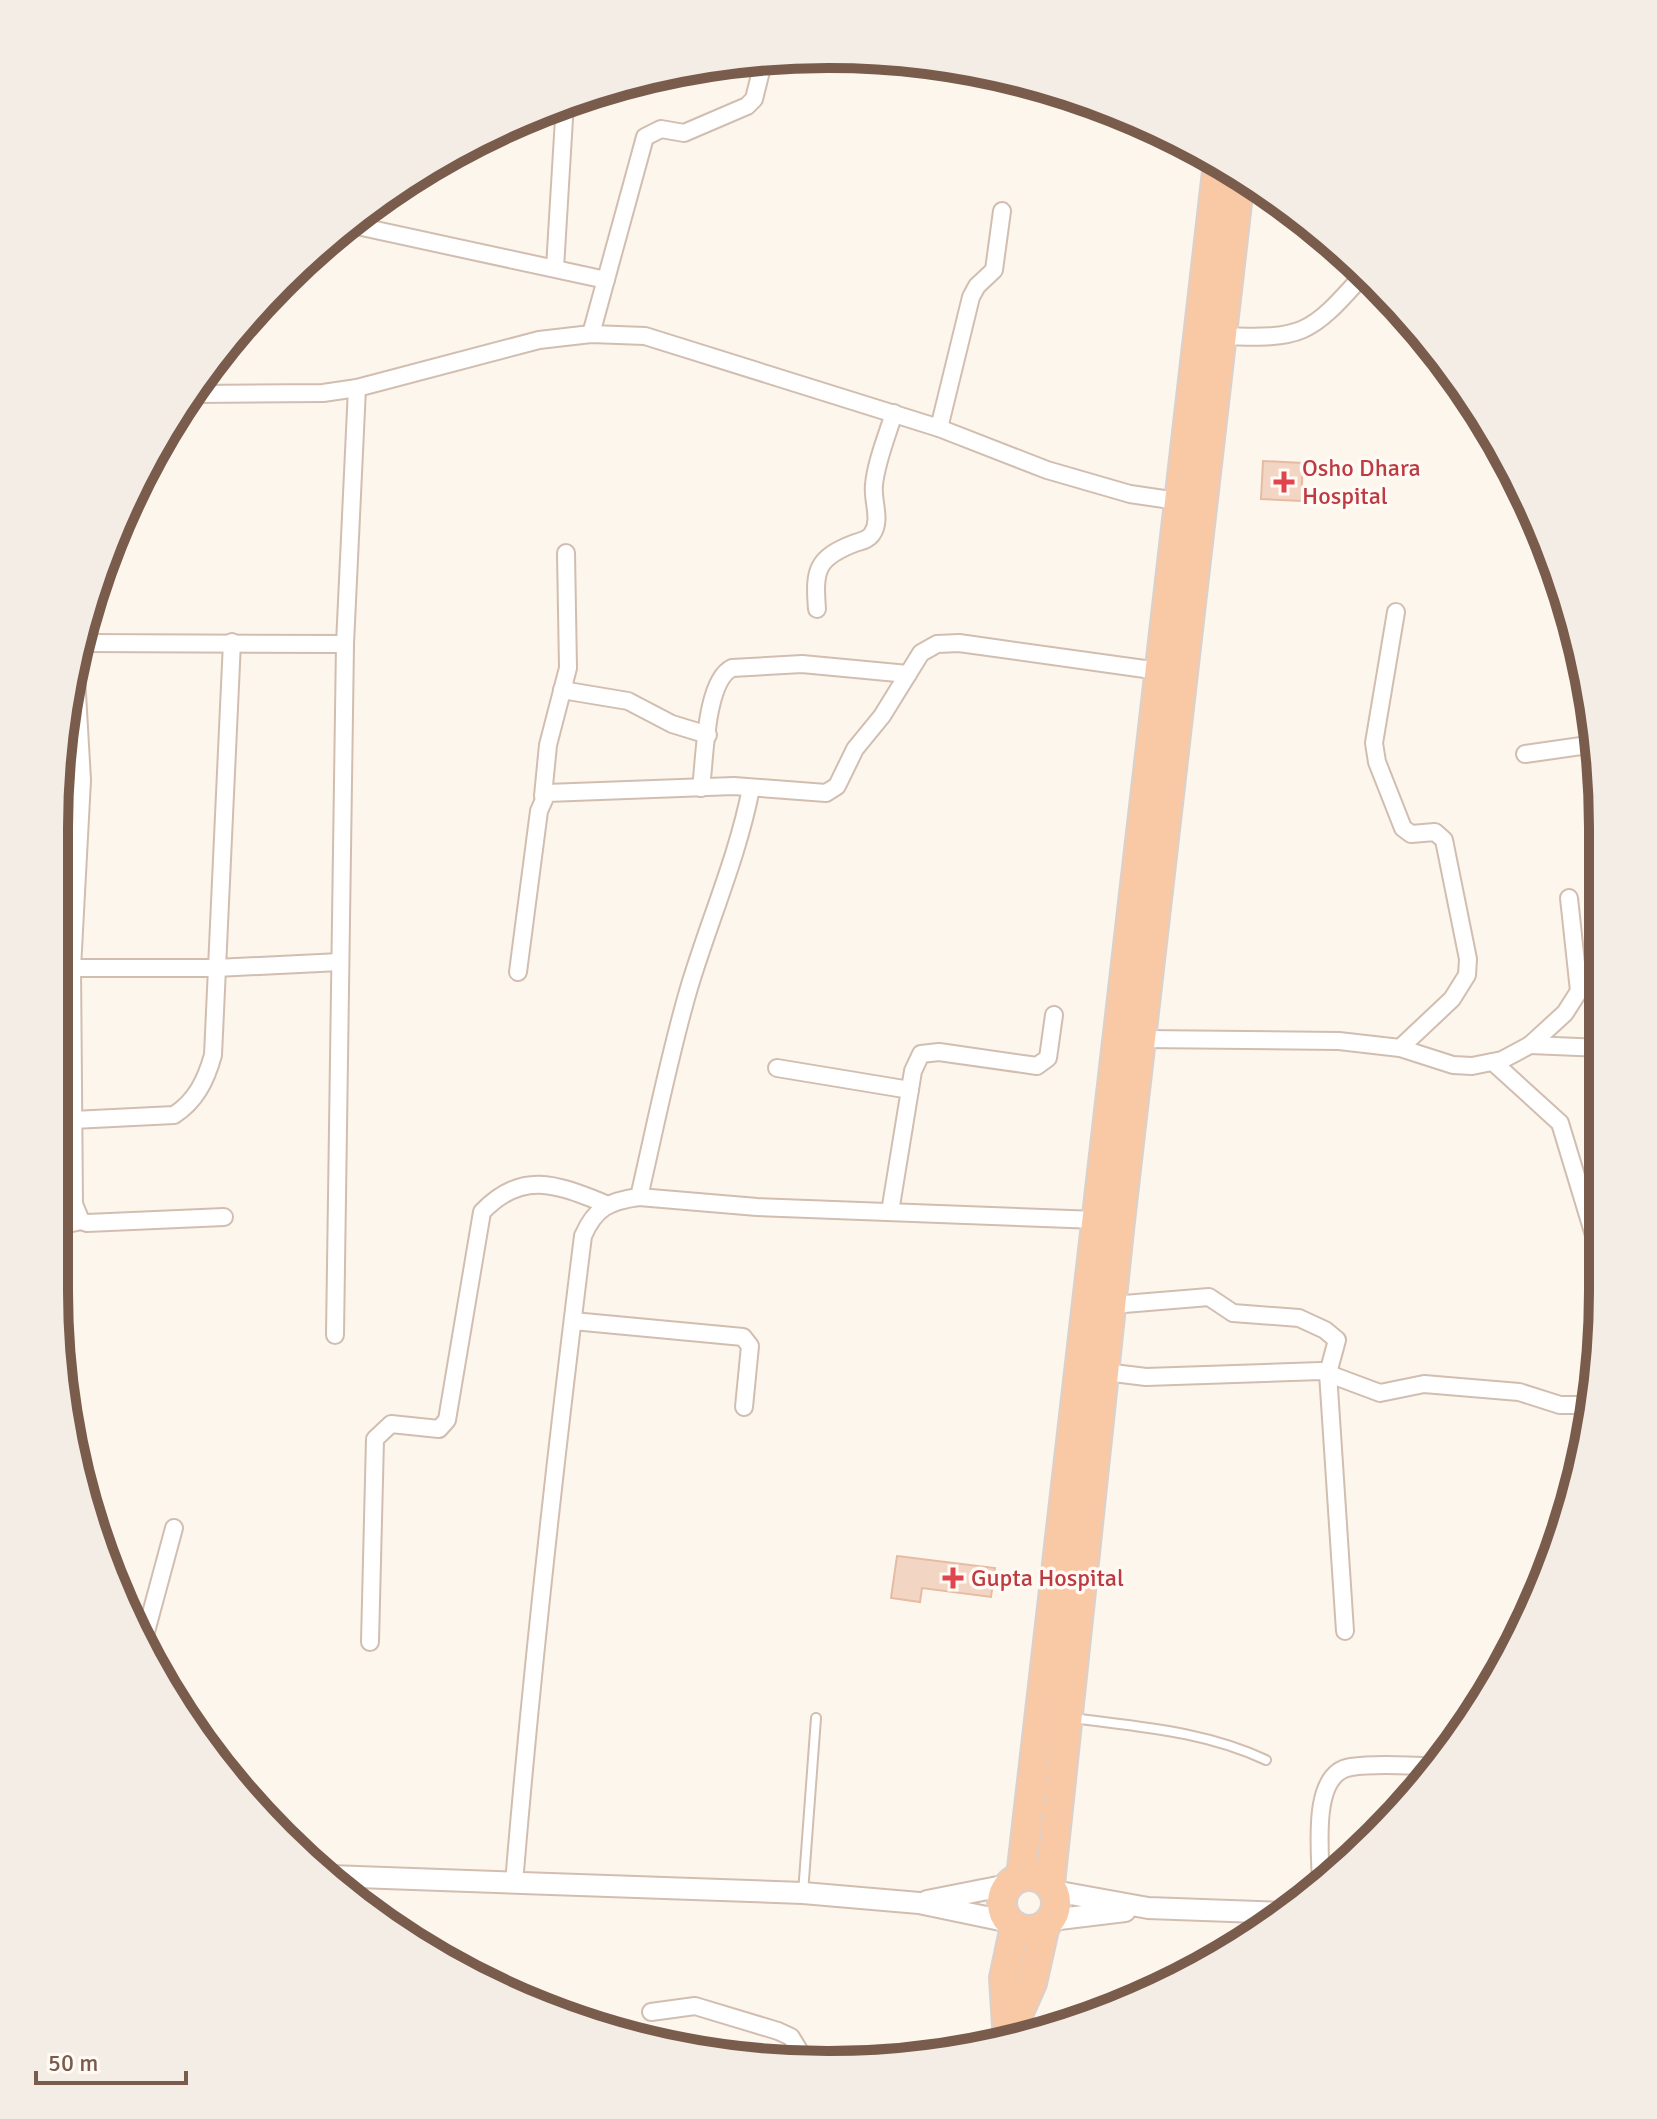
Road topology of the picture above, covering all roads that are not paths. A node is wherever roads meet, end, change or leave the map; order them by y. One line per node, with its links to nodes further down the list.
1 (761, 72): 8 (street)
2 (564, 116): 7 (street)
3 (1217, 175): 16 (highway)
4 (1239, 188): 11 (highway)
5 (1002, 211): 15 (street)
6 (363, 227): 7 (street)
7 (555, 268): 8 (street)
8 (606, 280): 10 (street)
9 (1356, 282): 11 (street)
10 (591, 334): 12 (street); 14 (street)
11 (1221, 336): 16 (highway)
12 (357, 388): 13 (street); 22 (street)
13 (205, 394)
14 (894, 413): 15 (street); 18 (street)
15 (939, 428): 16 (street)
16 (1190, 503): 23 (highway); 43 (highway)
17 (566, 553): 25 (street)
18 (817, 609)
19 (1396, 612): 46 (street)
20 (232, 642): 21 (street); 22 (street); 39 (street)
21 (91, 643)
22 (345, 644): 37 (street)
23 (1159, 671): 24 (street); 56 (highway)
24 (908, 674): 27 (street); 33 (street)
25 (562, 690): 27 (street); 34 (street)
26 (78, 711): 31 (street)
27 (708, 735): 32 (street)
28 (1584, 746): 29 (street)
29 (1525, 754)
30 (70, 780): 31 (street)
31 (82, 780): 36 (street)
32 (701, 788): 33 (street); 34 (street)
33 (751, 788): 51 (street)
34 (543, 796): 40 (street)
35 (1569, 898): 44 (street)
36 (68, 926)
37 (340, 962): 39 (street); 61 (street)
38 (68, 968): 39 (street)
39 (216, 968): 50 (street)
40 (518, 972)
41 (1054, 1015): 49 (street)
42 (68, 1036): 50 (street)
43 (1143, 1039): 46 (street); 59 (highway)
44 (1530, 1045): 45 (street); 47 (street)
45 (1589, 1047)
46 (1400, 1048): 47 (street)
47 (1493, 1062): 55 (street)
48 (777, 1068): 49 (street)
49 (910, 1090): 53 (street)
50 (73, 1120): 57 (street)
51 (639, 1197): 52 (street); 53 (street)
52 (606, 1204): 60 (street); 69 (street)
53 (890, 1212): 56 (street)
54 (224, 1217): 57 (street)
55 (1589, 1219)
56 (1097, 1220): 76 (highway)
57 (81, 1221): 58 (street)
58 (68, 1224)
59 (1112, 1305): 62 (highway); 63 (street)
60 (573, 1321): 65 (street); 77 (street)
61 (335, 1335)
62 (1105, 1372): 63 (street); 70 (highway)
63 (1328, 1373): 64 (street); 68 (street)
64 (1580, 1405)
65 (744, 1407)
66 (174, 1528): 67 (street)
67 (147, 1629)
68 (1345, 1631)
69 (370, 1642)
70 (1066, 1717): 72 (lane); 78 (highway)
71 (816, 1718): 79 (lane)
72 (1266, 1760)
73 (1421, 1766): 74 (street)
74 (1321, 1869)
75 (345, 1877): 77 (street)
76 (1014, 1881): 78 (highway); 80 (street); 84 (highway)
77 (514, 1883): 79 (street)
78 (1052, 1888): 81 (street); 83 (highway)
79 (803, 1893): 80 (street)
80 (919, 1903): 84 (street)
81 (1148, 1908): 82 (street); 83 (street)
82 (1266, 1912)
83 (1048, 1922): 84 (highway); 86 (highway)
84 (1012, 1924): 87 (highway)
85 (651, 2012): 88 (street)
86 (1012, 2028)
87 (1007, 2029)
88 (799, 2050)

